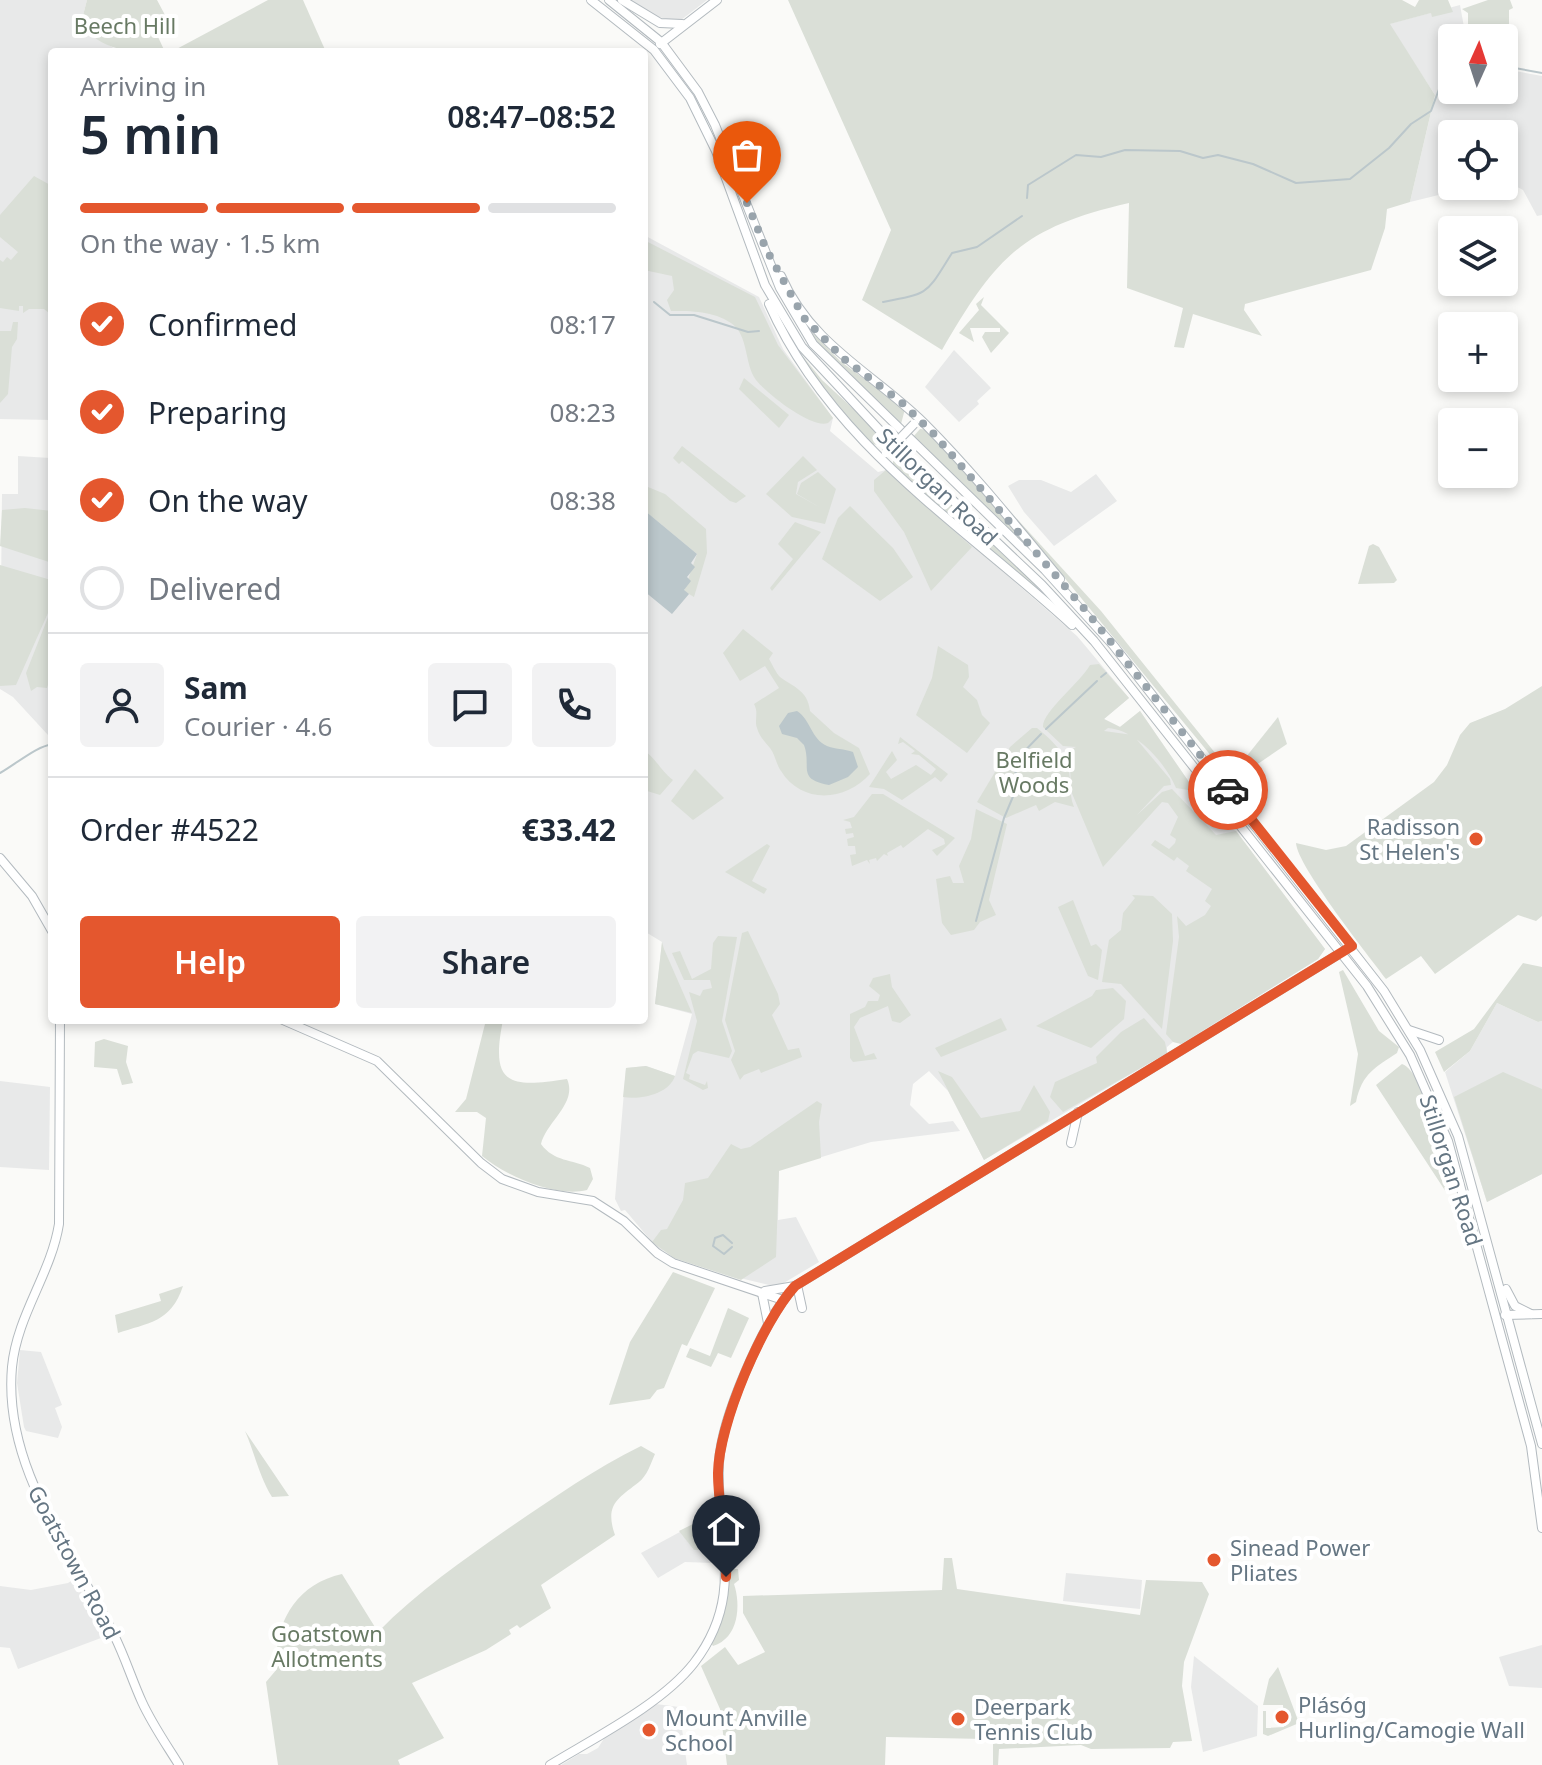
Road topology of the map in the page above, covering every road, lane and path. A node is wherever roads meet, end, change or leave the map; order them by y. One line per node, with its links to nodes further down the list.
1 (591, 0): 7 (main road, Stillorgan Road)
2 (609, 0): 6 (main road, Stillorgan Road)
3 (622, 0): 5 (main road)
4 (717, 0): 5 (main road)
5 (683, 24): 6 (main road); 8 (main road)
6 (661, 42): 7 (main road); 8 (main road, Stillorgan Road)
7 (654, 50): 10 (main road, Stillorgan Road)
8 (677, 60): 9 (main road, Stillorgan Road)
9 (766, 249): 11 (main road); 13 (main road, Stillorgan Road)
10 (765, 285): 12 (main road); 14 (main road, Stillorgan Road)
11 (917, 421): 12 (main road, bridge); 13 (main road)
12 (883, 456): 14 (main road)
13 (1113, 645): 17 (main road, Stillorgan Road)
14 (1116, 667): 18 (main road, Stillorgan Road)
15 (0, 858): 16 (main road)
16 (48, 924)
17 (1352, 946): 18 (main road); 21 (main road, Stillorgan Road)
18 (1340, 954): 23 (main road); 28 (main road, Stillorgan Road)
19 (60, 1024): 40 (main road, Goatstown Road)
20 (292, 1024): 29 (main road)
21 (1408, 1030): 22 (main road); 25 (main road, Stillorgan Road)
22 (1439, 1040)
23 (1078, 1111): 24 (main road); 26 (main road)
24 (1071, 1143)
25 (1495, 1268): 27 (main road, Stillorgan Road); 33 (main road)
26 (796, 1286): 29 (main road); 30 (main road); 31 (main road)
27 (1501, 1287): 28 (main road); 32 (main road, Stillorgan Road)
28 (1489, 1291): 35 (main road, Stillorgan Road)
29 (760, 1292): 30 (main road); 36 (main road)
30 (783, 1300): 36 (main road)
31 (802, 1308)
32 (1508, 1314): 33 (main road); 35 (main road); 37 (main road, Stillorgan Road)
33 (1531, 1314): 34 (main road); 37 (main road)
34 (1542, 1314)
35 (1496, 1317): 39 (main road, Stillorgan Road)
36 (768, 1328): 41 (main road)
37 (1512, 1328): 38 (main road, Stillorgan Road)
38 (1542, 1444)
39 (1542, 1528)
40 (179, 1765)
41 (550, 1765)

